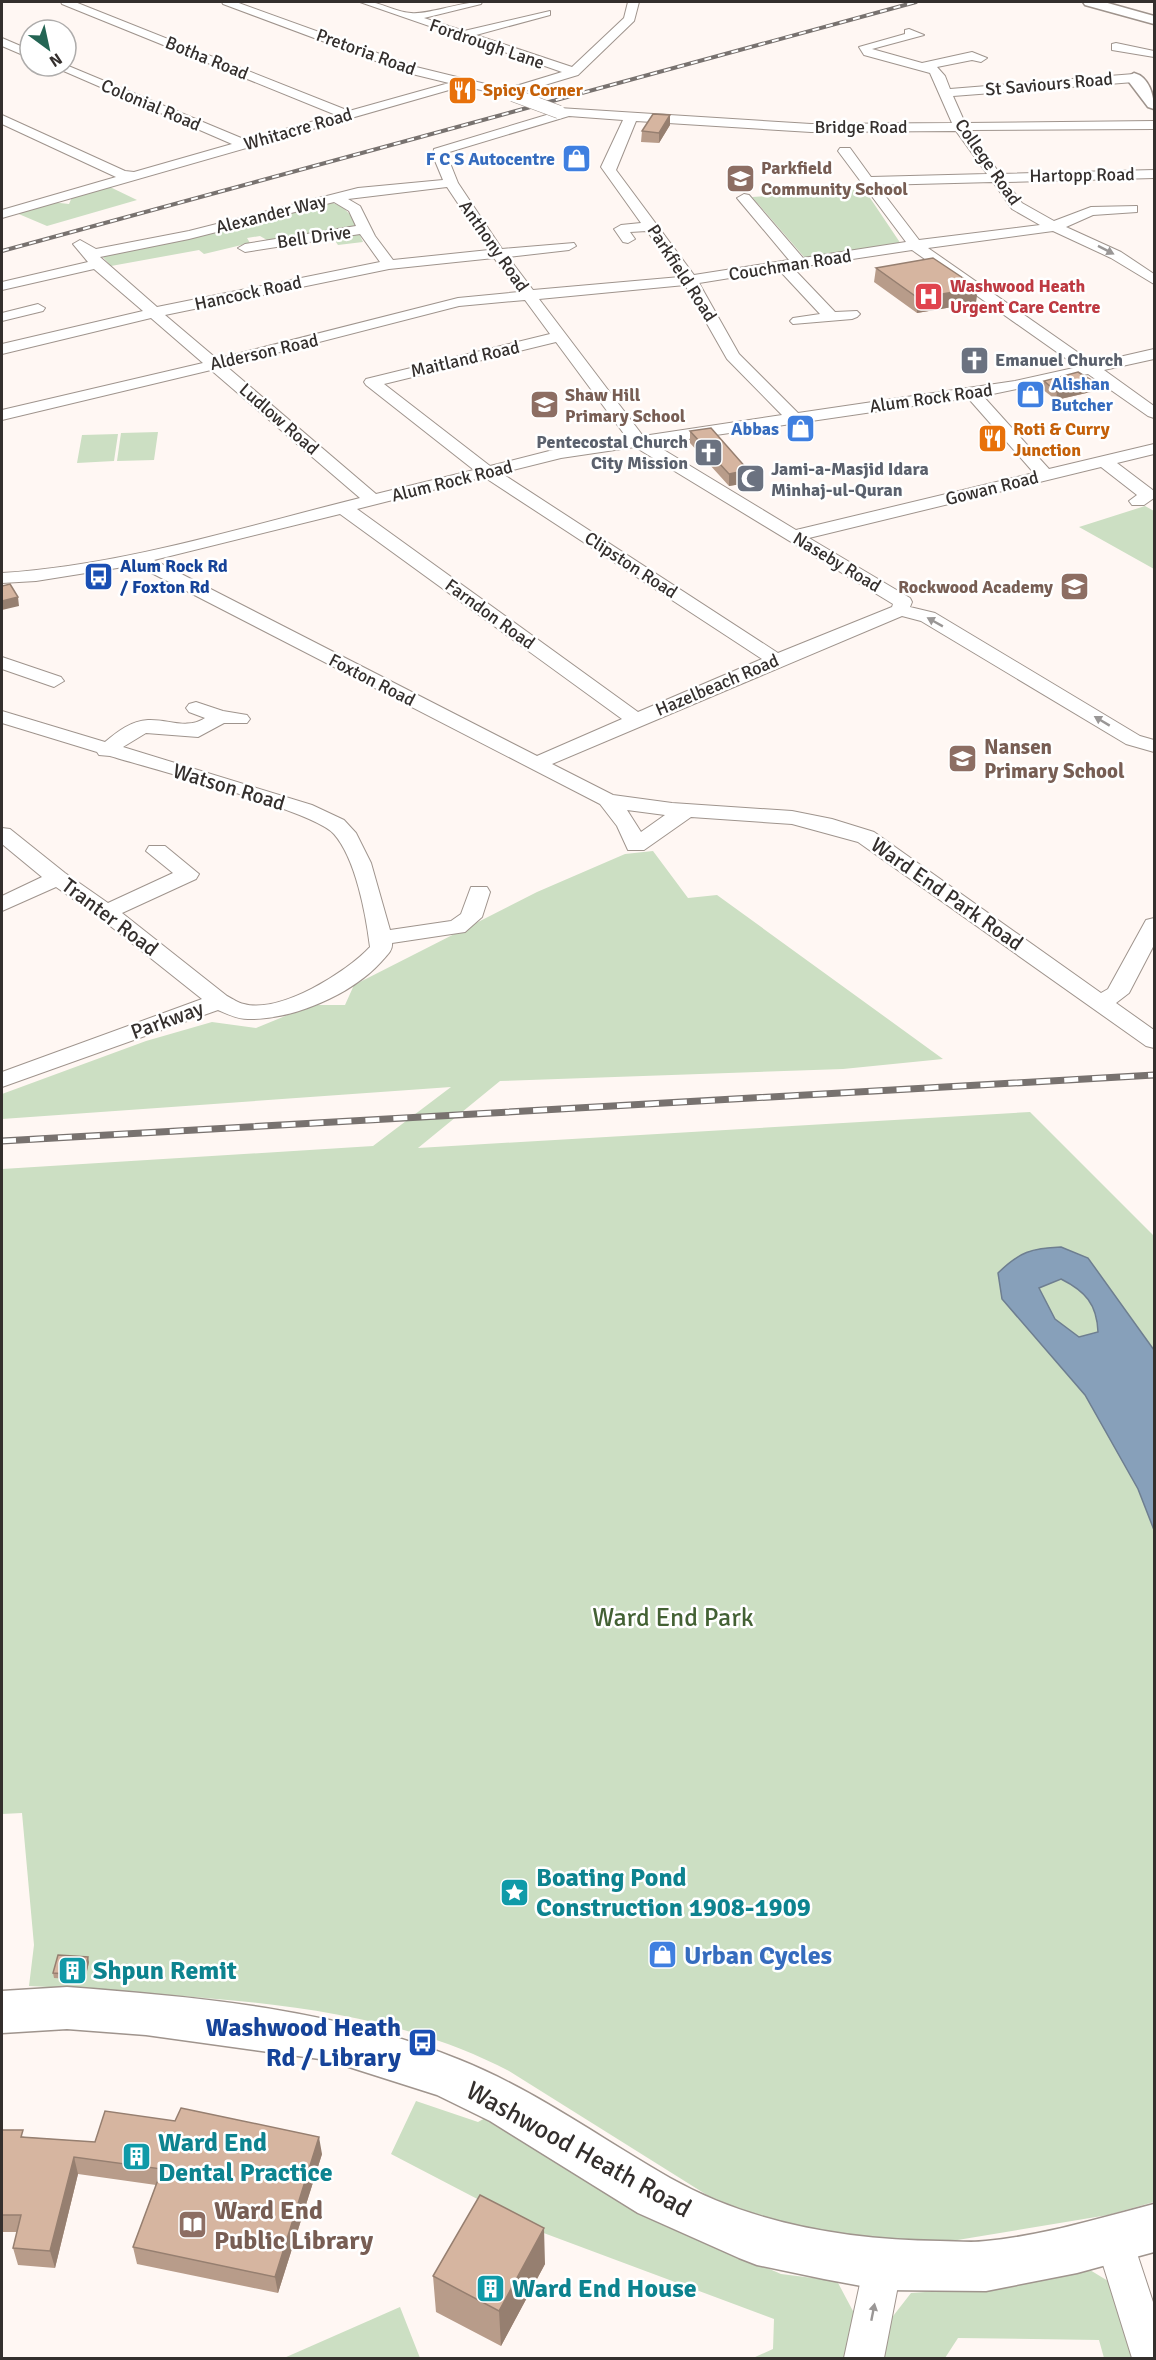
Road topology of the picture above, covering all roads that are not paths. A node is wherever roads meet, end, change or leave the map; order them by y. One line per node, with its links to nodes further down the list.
1 (66, 2): 30 (street, Botha Road)
2 (228, 2): 22 (street, Pretoria Road)
3 (366, 2): 8 (street, Fordrough Lane)
4 (477, 2): 8 (street)
5 (633, 2): 19 (street)
6 (1090, 2): 9 (main road)
7 (517, 7): 11 (street)
8 (411, 18): 11 (street, Fordrough Lane)
9 (1155, 20)
10 (909, 32): 18 (street)
11 (462, 35): 19 (street, Fordrough Lane)
12 (2, 42): 14 (street)
13 (1116, 47): 15 (street)
14 (18, 49)
15 (1155, 54)
16 (981, 58): 18 (street)
17 (1155, 64): 21 (main road)
18 (924, 66): 24 (street, College Road)
19 (574, 72): 25 (street)
20 (78, 74): 38 (street, Colonial Road)
21 (1143, 78): 23 (street, St Saviours Road); 27 (main road)
22 (461, 83): 25 (street, Pretoria Road); 30 (street, Whitacre Road)
23 (1044, 84): 24 (street, St Saviours Road); 26 (street)
24 (944, 93): 36 (street, College Road)
25 (510, 94): 29 (street, Bridge Road, bridge)
26 (1059, 99)
27 (1155, 104)
28 (1036, 108): 35 (street)
29 (563, 112): 31 (street, Bridge Road); 44 (street, Anthony Road)
30 (348, 115): 38 (street, Whitacre Road)
31 (631, 117): 36 (street, Bridge Road); 51 (street, Parkfield Road)
32 (2, 119): 41 (street)
33 (1097, 125): 34 (street, Bridge Road); 35 (street, Bridge Road); 37 (street)
34 (1155, 125)
35 (1048, 126): 36 (street, Bridge Road)
36 (960, 127): 42 (street, College Road)
37 (1072, 138)
38 (243, 144): 41 (street, Whitacre Road)
39 (845, 151): 43 (street)
40 (1155, 174): 42 (street, Hartopp Road)
41 (134, 176): 48 (street, Whitacre Road)
42 (997, 176): 43 (street, Hartopp Road); 52 (street, College Road)
43 (866, 181): 56 (street)
44 (451, 183): 46 (street, Alexander Way); 58 (street, Anthony Road)
45 (10, 197): 48 (street)
46 (335, 197): 54 (street); 59 (street, Alexander Way)
47 (744, 198): 60 (street)
48 (28, 206): 50 (street, Whitacre Road)
49 (1132, 209): 52 (street, Couchman Road)
50 (2, 214)
51 (652, 226): 53 (street); 63 (street, Parkfield Road)
52 (1053, 227): 56 (street, Couchman Road); 64 (street, College Road, one-way to 64)
53 (621, 229)
54 (365, 230): 55 (street, Bell Drive); 61 (street)
55 (255, 243)
56 (915, 245): 60 (street, Couchman Road); 77 (street)
57 (569, 246): 58 (street, Hancock Road)
58 (498, 253): 61 (street, Hancock Road); 66 (street, Anthony Road)
59 (90, 254): 65 (street, Alexander Way); 68 (street, Ludlow Road)
60 (800, 264): 62 (street, Couchman Road)
61 (389, 265): 68 (street, Hancock Road)
62 (784, 267): 63 (street, Couchman Road); 70 (street)
63 (690, 280): 66 (street, Couchman Road); 82 (street, Parkfield Road)
64 (1155, 280)
65 (2, 286)
66 (527, 294): 73 (street, Anthony Road); 76 (street, Alderson Road)
67 (38, 308): 71 (street)
68 (156, 312): 74 (street, Hancock Road); 76 (street, Ludlow Road)
69 (852, 314): 70 (street)
70 (831, 316): 72 (street)
71 (2, 317)
72 (798, 321)
73 (558, 337): 78 (street, Maitland Road); 83 (street, Anthony Road)
74 (2, 349)
75 (1155, 354): 77 (street, Alum Rock Road)
76 (214, 363): 81 (street, Alderson Road); 88 (street, Ludlow Road)
77 (1091, 369): 79 (street, Alum Rock Road); 80 (street)
78 (372, 382): 86 (street, Clipston Road)
79 (972, 393): 82 (street, Alum Rock Road); 87 (street)
80 (1155, 413)
81 (2, 415)
82 (794, 418): 83 (street, Alum Rock Road)
83 (638, 442): 86 (street, Alum Rock Road); 91 (street, Naseby Road)
84 (1155, 449): 85 (street, Gowan Road)
85 (1102, 460): 87 (street, Gowan Road); 89 (street)
86 (486, 471): 88 (street, Alum Rock Road); 95 (street, Clipston Road)
87 (1044, 474): 91 (street, Gowan Road)
88 (374, 501): 90 (street, Alum Rock Road)
89 (1138, 501)
90 (344, 508): 92 (street, Alum Rock Road); 101 (street, Farndon Road)
91 (794, 536): 94 (street, Naseby Road)
92 (138, 559): 93 (street, Alum Rock Road); 105 (street, Foxton Road)
93 (2, 578)
94 (900, 610): 95 (street, Hazelbeach Road); 103 (street, Naseby Road, one-way to 94)
95 (776, 660): 101 (street, Hazelbeach Road)
96 (2, 663): 97 (street)
97 (54, 681)
98 (196, 708): 99 (street)
99 (220, 717): 100 (street); 104 (street)
100 (240, 719)
101 (635, 719): 105 (street, Hazelbeach Road)
102 (5, 721): 104 (street, Watson Road)
103 (1155, 746)
104 (106, 751): 115 (street, Watson Road)
105 (534, 764): 106 (street, Foxton Road)
106 (607, 800): 107 (street, Ward End Park Road); 107 (street)
107 (685, 811): 117 (street, Ward End Park Road)
108 (2, 834): 110 (street, Tranter Road)
109 (157, 851): 113 (street)
110 (57, 878): 112 (street); 113 (street, Tranter Road)
111 (479, 892): 115 (street)
112 (2, 904)
113 (107, 912): 116 (street, Tranter Road)
114 (1152, 933): 117 (street)
115 (381, 938): 116 (street, Parkway)
116 (219, 1001): 119 (street, Parkway)
117 (1100, 1003): 118 (street, Ward End Park Road)
118 (1155, 1041)
119 (2, 1080)
120 (2, 2012): 122 (main road, Washwood Heath Road)
121 (1134, 2234): 122 (main road, Washwood Heath Road); 124 (street)
122 (883, 2265): 123 (street, one-way to 122)
123 (864, 2358)
124 (1152, 2358)

